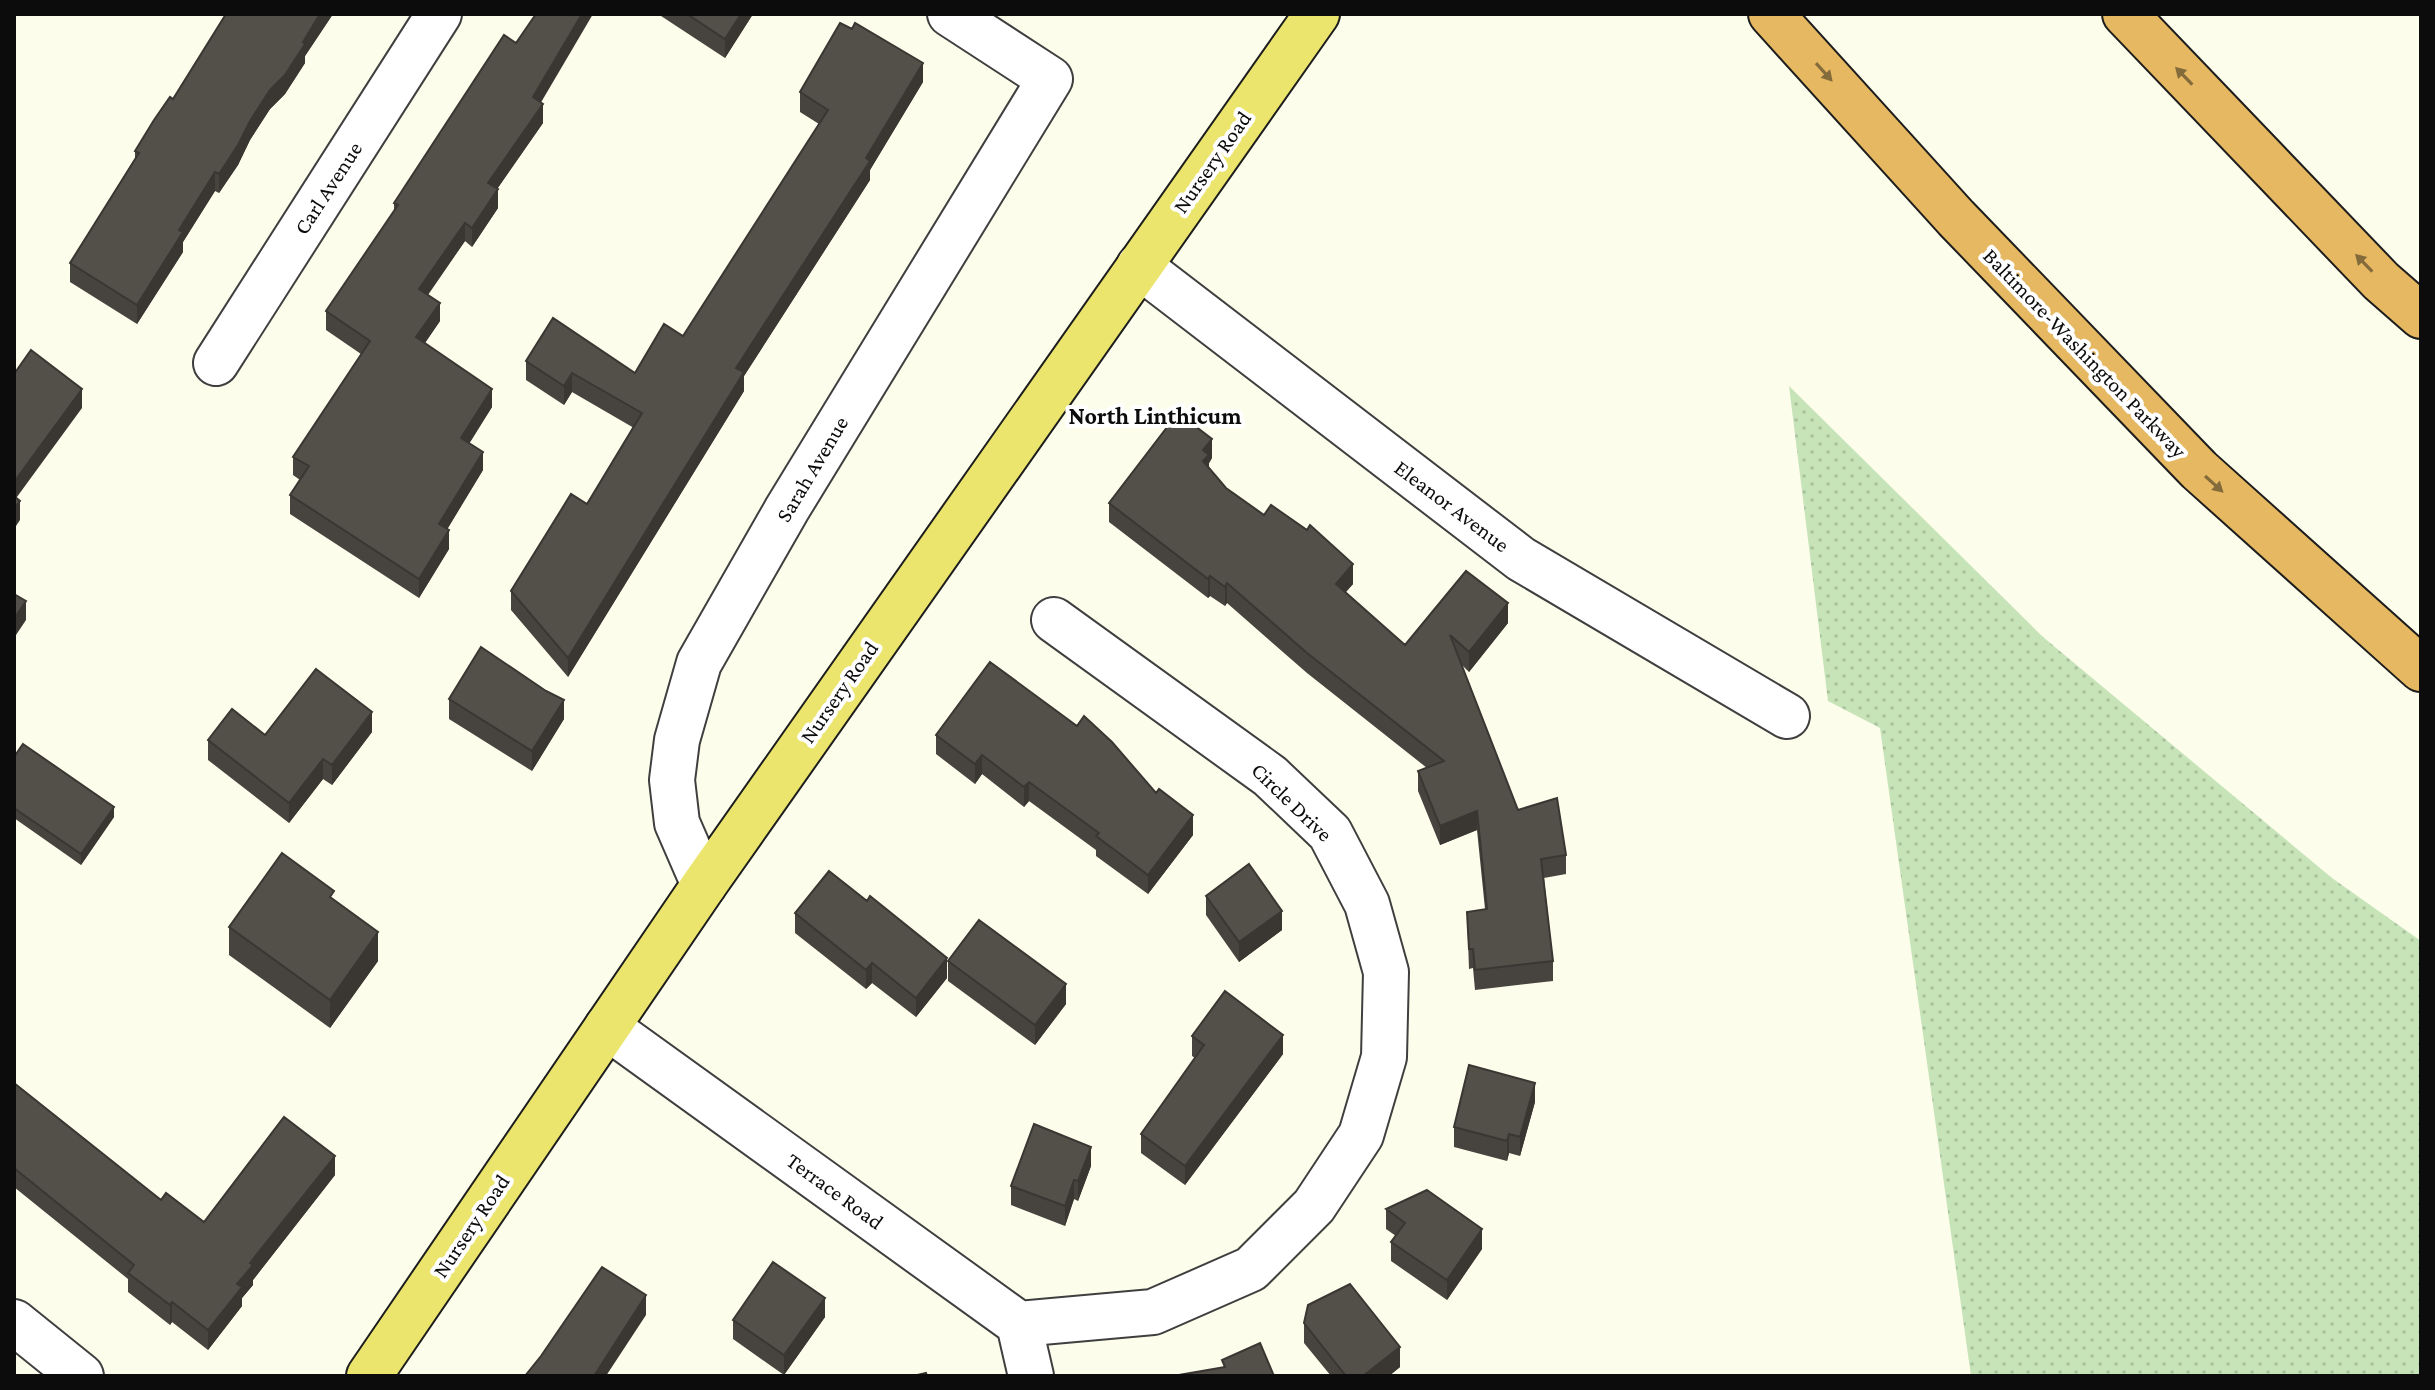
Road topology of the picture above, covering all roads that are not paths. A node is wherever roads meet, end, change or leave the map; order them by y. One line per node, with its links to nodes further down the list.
1 (439, 14): 8 (street, Carl Avenue)
2 (950, 14): 12 (street, Sarah Avenue)
3 (1317, 14): 6 (main road, Nursery Road)
4 (1771, 14): 10 (highway, Baltimore-Washington Parkway, one-way to 10)
5 (2125, 14): 7 (highway, one-way to 5)
6 (1139, 266): 11 (street, Eleanor Avenue); 12 (main road, Nursery Road)
7 (2421, 316)
8 (216, 363)
9 (1054, 620): 15 (street, Circle Drive)
10 (2421, 669)
11 (1787, 716)
12 (704, 885): 13 (main road, Nursery Road)
13 (607, 1027): 15 (street, Terrace Road); 17 (main road, Nursery Road)
14 (14, 1322): 16 (street)
15 (1019, 1324): 18 (street)
16 (81, 1376)
17 (369, 1376)
18 (1031, 1376)

